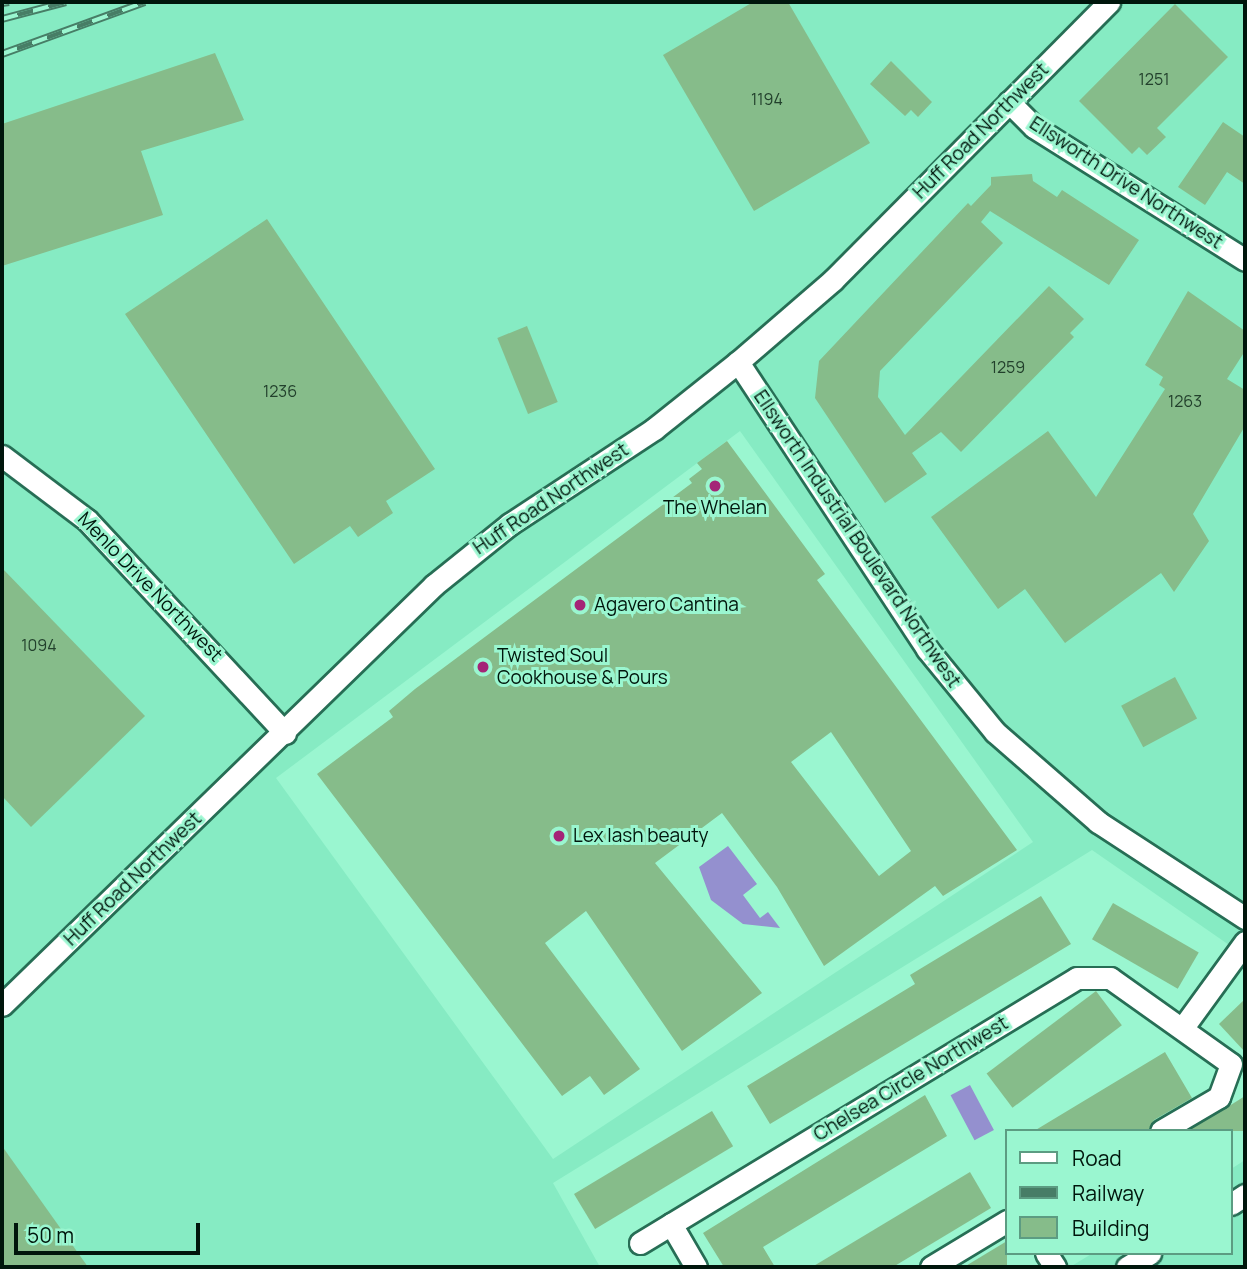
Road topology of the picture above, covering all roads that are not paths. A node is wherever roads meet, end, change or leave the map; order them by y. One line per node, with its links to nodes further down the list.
1 (1109, 2): 2 (street, Huff Road Northwest)
2 (1009, 102): 3 (street, Ellsworth Drive Northwest); 4 (street, Huff Road Northwest)
3 (1245, 260)
4 (738, 362): 6 (street, Huff Road Northwest); 7 (street, Ellsworth Industrial Boulevard Northwest)
5 (2, 456): 6 (street, Menlo Drive Northwest)
6 (285, 733): 9 (street, Huff Road Northwest)
7 (1245, 918)
8 (1245, 942): 10 (street)
9 (2, 1005)
10 (1184, 1026): 11 (street, Chelsea Circle Northwest); 13 (street, Chelsea Circle Northwest)
11 (1164, 1129)
12 (1006, 1222): 17 (street)
13 (671, 1224): 14 (street, Chelsea Circle Northwest); 16 (street)
14 (640, 1243)
15 (1147, 1255): 18 (street)
16 (696, 1267)
17 (931, 1267)
18 (1127, 1267)

